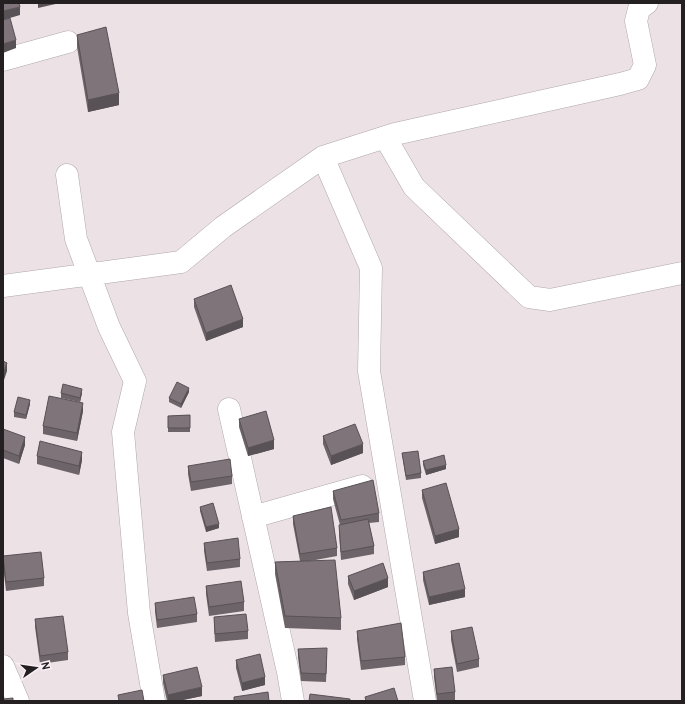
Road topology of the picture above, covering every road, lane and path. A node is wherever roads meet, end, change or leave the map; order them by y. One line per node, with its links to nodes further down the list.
1 (647, 3): 4 (street)
2 (68, 42): 3 (street)
3 (3, 60)
4 (385, 137): 5 (street); 7 (street)
5 (323, 157): 8 (street); 11 (street)
6 (67, 174): 8 (street)
7 (682, 273)
8 (89, 275): 9 (street); 15 (street)
9 (3, 286)
10 (229, 410): 12 (street)
11 (387, 479): 12 (street); 17 (street)
12 (253, 517): 16 (street)
13 (3, 666): 14 (street)
14 (18, 701)
15 (154, 701)
16 (293, 701)
17 (425, 701)

